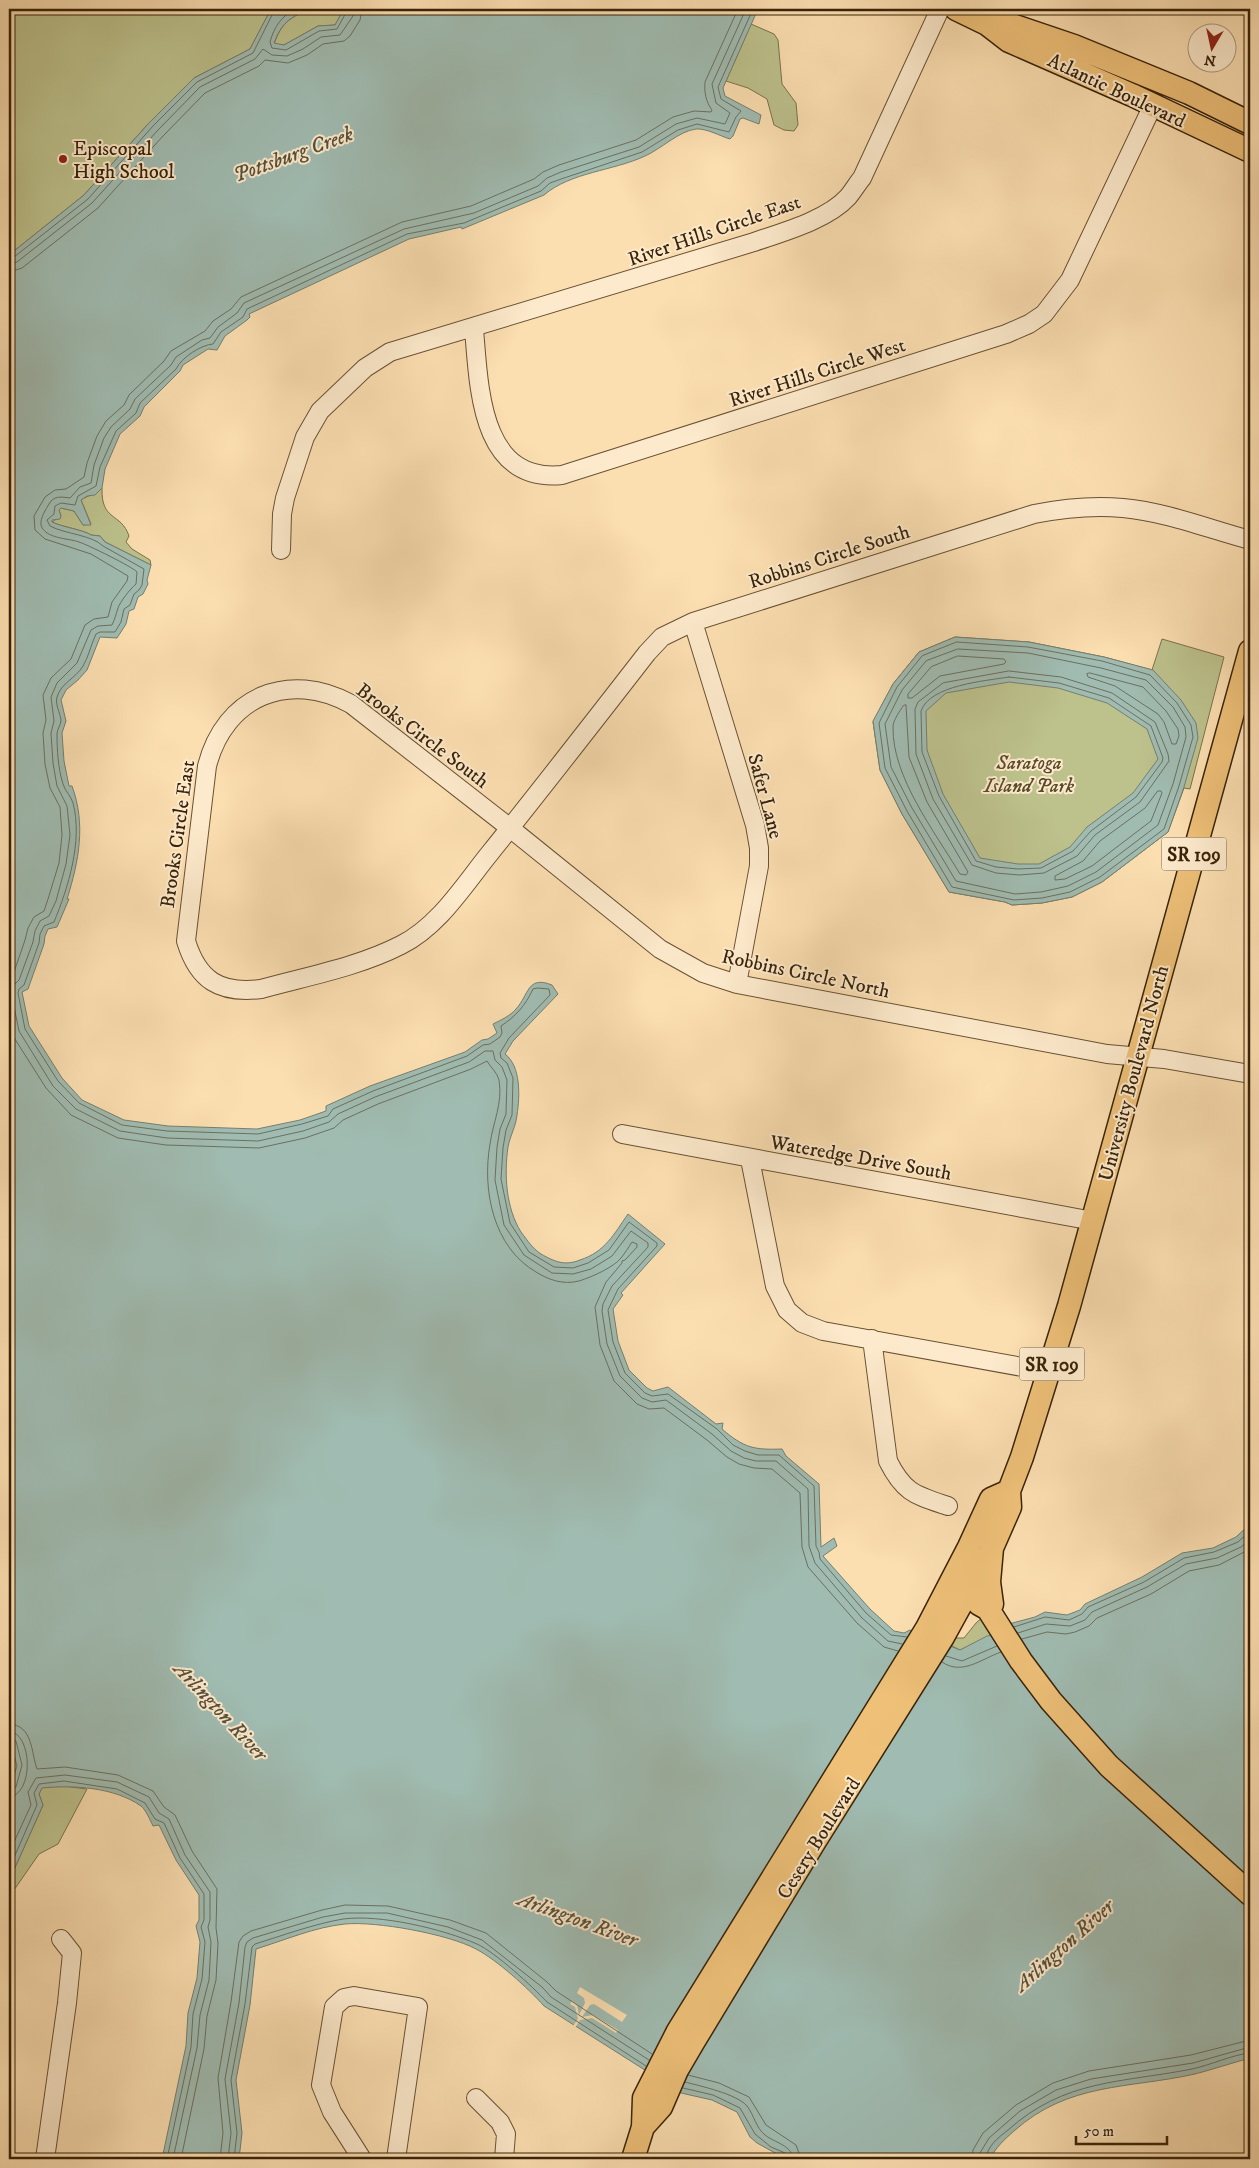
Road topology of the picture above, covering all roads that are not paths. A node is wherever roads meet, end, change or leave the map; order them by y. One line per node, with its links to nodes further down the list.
1 (940, 9): 7 (street, River Hills Circle East)
2 (956, 9): 3 (main road, Atlantic Boulevard)
3 (987, 24): 4 (main road, Atlantic Boulevard); 5 (main road, Atlantic Boulevard)
4 (1153, 106): 6 (main road, Atlantic Boulevard); 7 (street, River Hills Circle West)
5 (1250, 124)
6 (1250, 151)
7 (474, 328): 9 (street, River Hills Circle East)
8 (1250, 540): 10 (street, Robbins Circle South)
9 (281, 550)
10 (692, 622): 14 (street, Robbins Circle South); 16 (street, Safer Lane)
11 (1250, 652): 13 (main road, University Boulevard North / SR 109)
12 (273, 692): 14 (street, Brooks Circle South); 15 (street, Brooks Circle East)
13 (1244, 696): 17 (main road, University Boulevard North / SR 109)
14 (510, 828): 15 (street, Robbins Circle South); 16 (street, Robbins Circle North)
15 (205, 976)
16 (737, 984): 17 (street, Robbins Circle North)
17 (1137, 1057): 18 (street, Robbins Circle North); 21 (main road, University Boulevard North / SR 109)
18 (1250, 1074)
19 (622, 1134): 20 (street, Wateredge Drive South)
20 (750, 1158): 21 (street, Wateredge Drive South); 22 (street)
21 (1093, 1220): 23 (main road, University Boulevard North / SR 109)
22 (872, 1339): 23 (street); 25 (street)
23 (1050, 1372): 24 (main road, University Boulevard North / SR 109)
24 (1009, 1491): 26 (main road, SR 109); 27 (main road, University Boulevard North / SR 109)
25 (948, 1506)
26 (969, 1547): 28 (main road); 30 (main road, Cesery Boulevard / SR 109)
27 (992, 1548): 28 (main road, Cesery Boulevard / SR 109); 29 (main road, University Boulevard North)
28 (971, 1589): 29 (main road); 30 (main road, Cesery Boulevard / SR 109)
29 (988, 1609): 31 (main road)
30 (935, 1633): 38 (main road, Cesery Boulevard / SR 109)
31 (1250, 1894)
32 (61, 1939): 34 (street)
33 (476, 2098): 37 (street)
34 (46, 2159)
35 (362, 2159): 36 (street)
36 (396, 2159)
37 (504, 2159)
38 (633, 2159)

